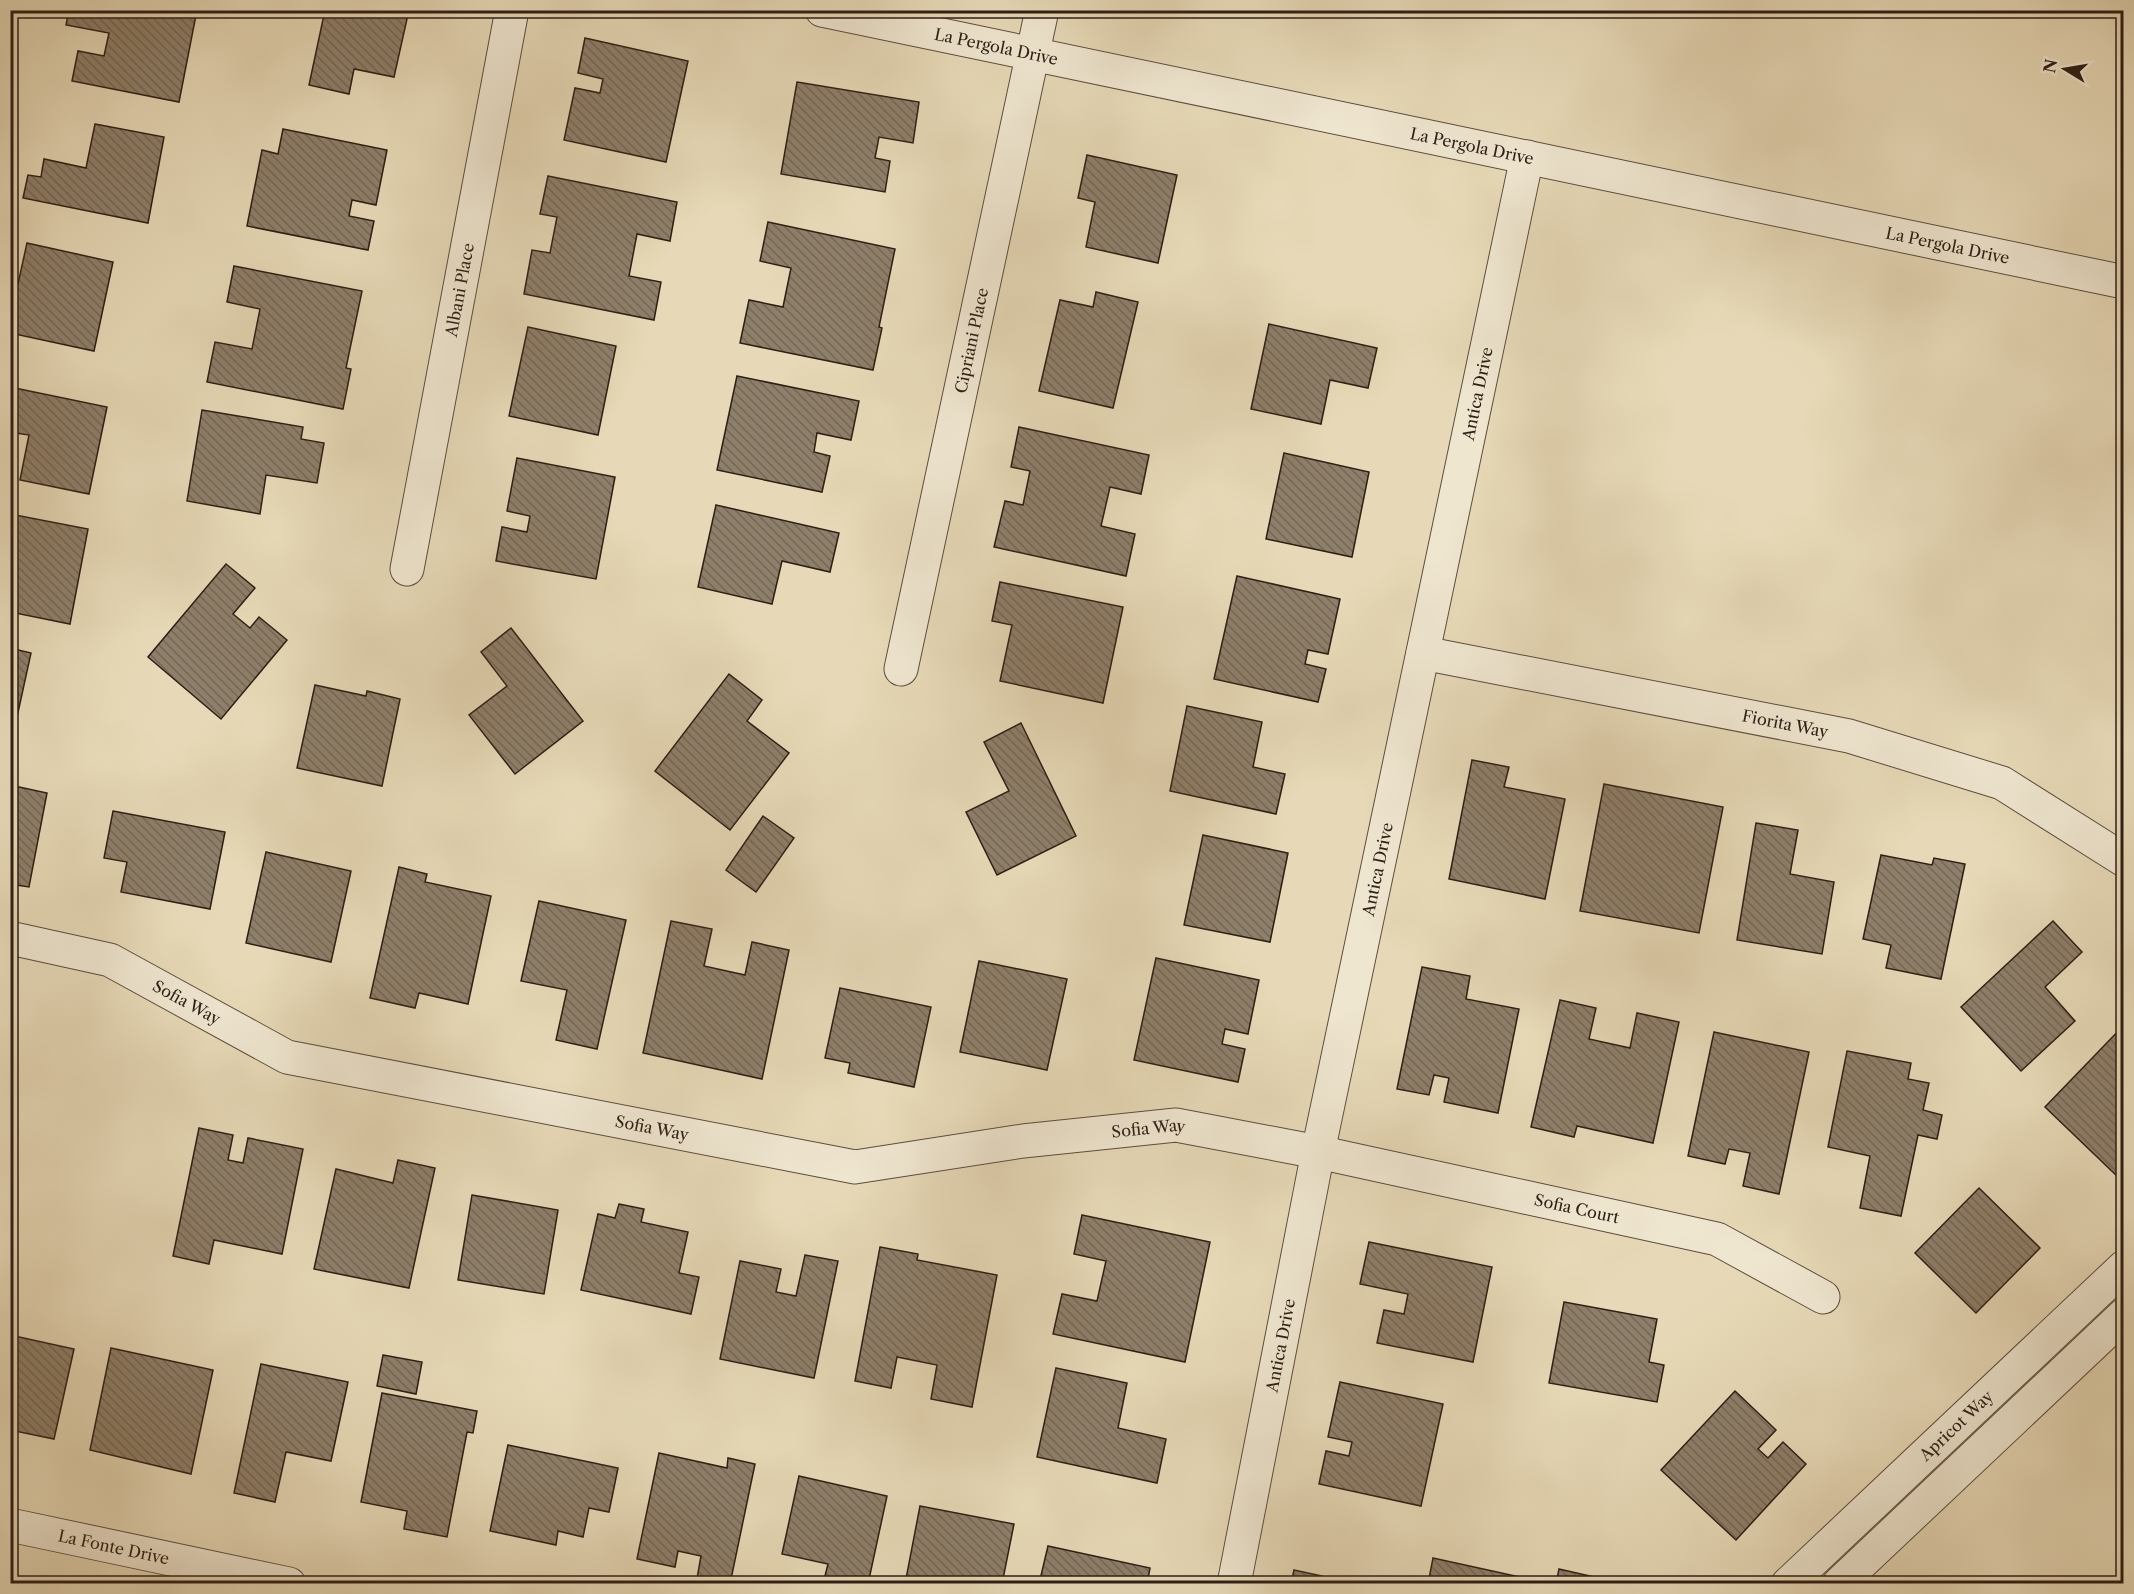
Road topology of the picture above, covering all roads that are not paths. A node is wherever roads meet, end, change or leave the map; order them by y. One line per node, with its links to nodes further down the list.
1 (512, 10): 7 (street, Albani Place)
2 (822, 10): 4 (street, La Pergola Drive)
3 (1042, 10): 4 (street, Cipriani Place)
4 (1033, 55): 5 (street, La Pergola Drive); 9 (street, Cipriani Place)
5 (1527, 157): 6 (street, La Pergola Drive); 8 (street, Antica Drive)
6 (2124, 282)
7 (407, 569)
8 (1423, 653): 10 (street, Fiorita Way); 12 (street, Antica Drive)
9 (901, 669)
10 (2124, 860)
11 (10, 938): 12 (street, Sofia Way)
12 (1318, 1152): 14 (street, Sofia Court); 18 (street, Antica Drive)
13 (2124, 1267): 19 (street, Apricot Way)
14 (1823, 1297)
15 (2124, 1315): 20 (street)
16 (10, 1525): 17 (street, La Fonte Drive)
17 (289, 1584)
18 (1234, 1584)
19 (1788, 1584)
20 (1839, 1584)

